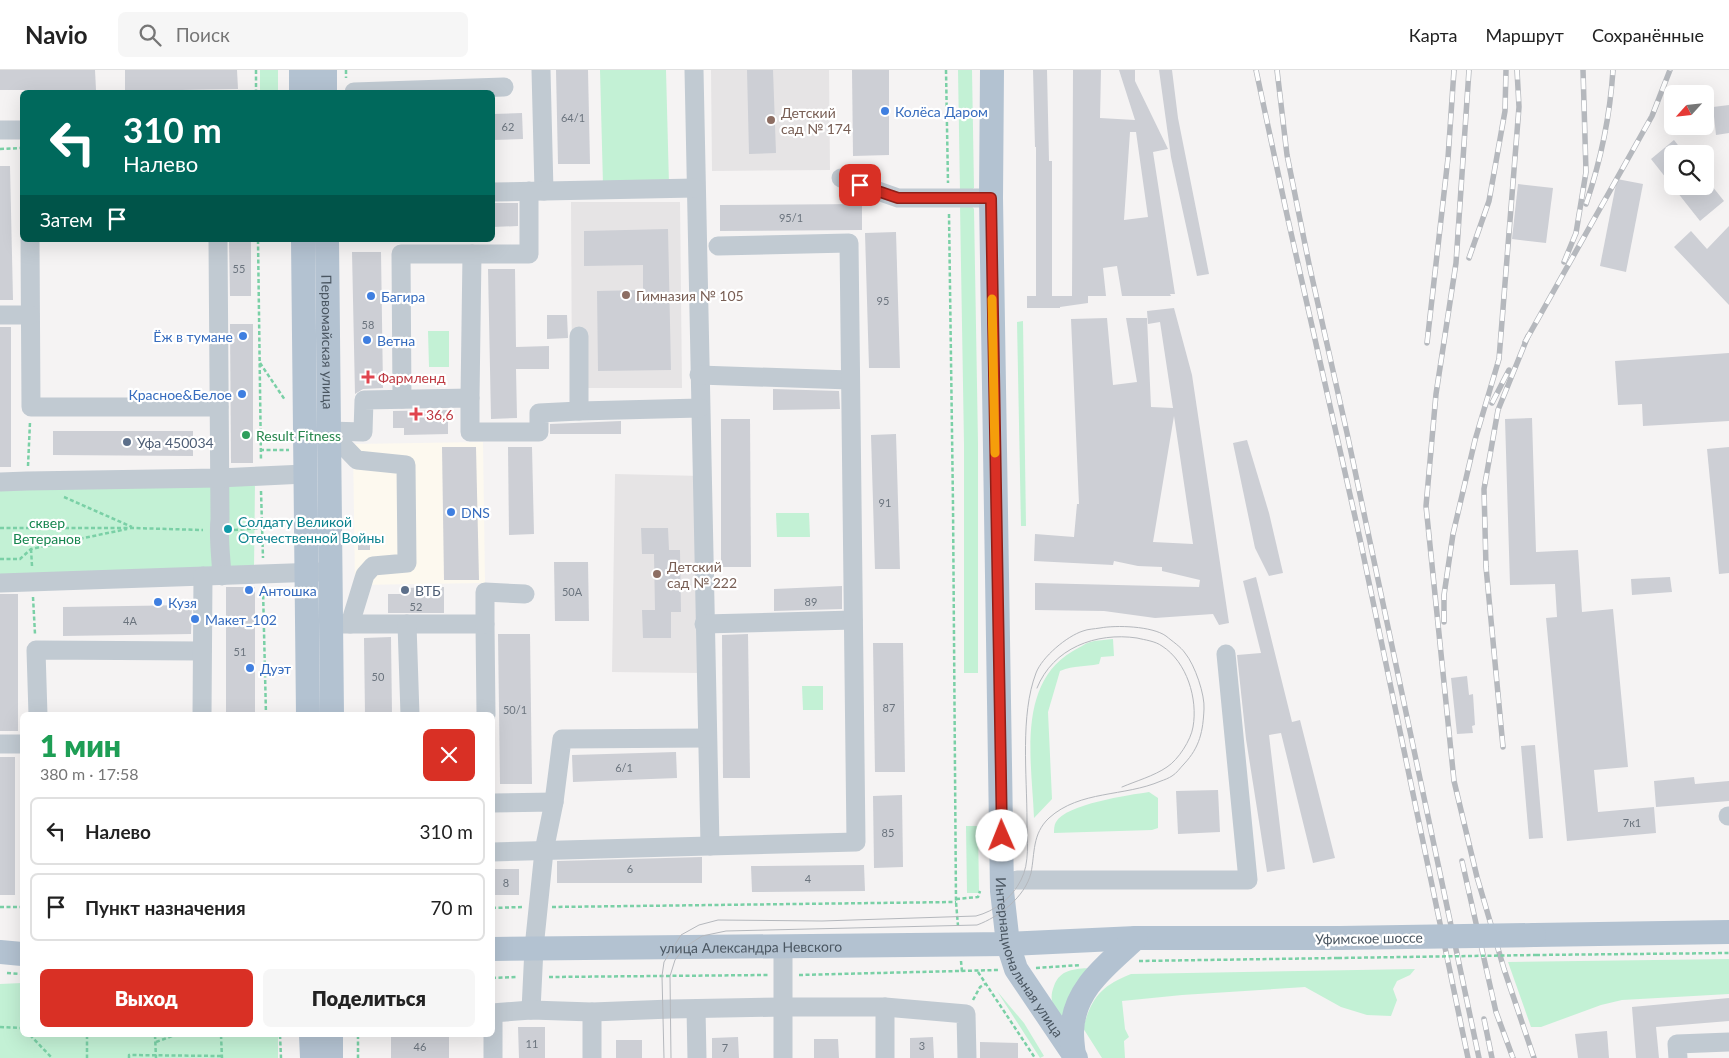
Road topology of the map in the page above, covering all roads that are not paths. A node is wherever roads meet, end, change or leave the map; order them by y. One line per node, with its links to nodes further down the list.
1 (301, 70): 7 (main road)
2 (325, 70): 8 (main road)
3 (541, 70): 14 (street)
4 (694, 70): 13 (street)
5 (992, 70): 16 (main road, Интернациональная улица)
6 (504, 87): 9 (street)
7 (301, 90)
8 (325, 90)
9 (414, 90)
10 (0, 130): 11 (street)
11 (20, 130)
12 (841, 178): 16 (street)
13 (695, 188): 14 (street); 26 (street)
14 (537, 191): 15 (street); 22 (street)
15 (495, 192)
16 (991, 198): 66 (main road, Интернациональная улица)
17 (30, 242): 24 (street)
18 (218, 242): 30 (street)
19 (303, 242): 34 (main road, Первомайская улица)
20 (327, 242): 33 (main road, Первомайская улица)
21 (718, 246): 27 (street)
22 (472, 254): 28 (street); 29 (street)
23 (0, 315): 24 (street)
24 (30, 315): 30 (street)
25 (578, 336): 32 (street)
26 (699, 375): 27 (street); 31 (street)
27 (850, 380): 42 (street)
28 (470, 398): 29 (street); 32 (street)
29 (402, 399): 33 (street)
30 (219, 407): 35 (street)
31 (700, 408): 32 (street); 46 (street)
32 (579, 411)
33 (329, 432): 37 (main road, Первомайская улица); 43 (street)
34 (305, 474): 35 (street); 38 (main road, Первомайская улица)
35 (220, 478): 36 (street); 39 (street)
36 (0, 482)
37 (331, 571): 38 (street); 43 (main road, Первомайская улица)
38 (306, 572): 39 (street); 51 (main road, Первомайская улица)
39 (212, 576): 40 (street); 47 (street)
40 (0, 583)
41 (525, 594): 45 (street)
42 (853, 620): 46 (street); 60 (street)
43 (341, 624): 44 (street); 52 (main road, Первомайская улица)
44 (407, 624): 45 (street); 53 (street)
45 (484, 624): 54 (street)
46 (704, 624): 55 (street)
47 (202, 651): 49 (street); 50 (street)
48 (1226, 654): 63 (street)
49 (38, 712)
50 (202, 712)
51 (308, 712)
52 (332, 712)
53 (410, 712)
54 (486, 712)
55 (707, 738): 58 (street); 60 (street)
56 (0, 744): 57 (street)
57 (20, 744)
58 (554, 802): 59 (street); 61 (street)
59 (495, 803)
60 (710, 846): 61 (street)
61 (544, 851): 62 (street); 68 (street)
62 (495, 852)
63 (1017, 880)
64 (1729, 932): 65 (main road, Уфимское шоссе, bridge)
65 (1136, 938): 66 (main road, Уфимское шоссе); 82 (main road)
66 (1008, 944): 67 (main road, улица Александра Невского); 82 (main road, Интернациональная улица)
67 (783, 946): 68 (main road, улица Александра Невского); 72 (street)
68 (534, 948): 69 (main road, улица Александра Невского); 75 (street)
69 (495, 949)
70 (0, 952): 71 (main road)
71 (20, 954)
72 (783, 1007): 73 (street); 74 (street); 88 (street)
73 (885, 1007): 89 (street); 90 (street)
74 (696, 1008): 76 (street); 87 (street)
75 (531, 1010): 76 (street); 77 (street)
76 (592, 1012): 86 (street)
77 (495, 1014)
78 (312, 1037): 83 (main road)
79 (331, 1037): 84 (main road)
80 (493, 1037): 85 (street)
81 (1729, 1042): 91 (street)
82 (1075, 1057)
83 (312, 1058)
84 (331, 1058)
85 (493, 1058)
86 (592, 1058)
87 (697, 1058)
88 (783, 1058)
89 (885, 1058)
90 (967, 1058)
91 (1678, 1058)

